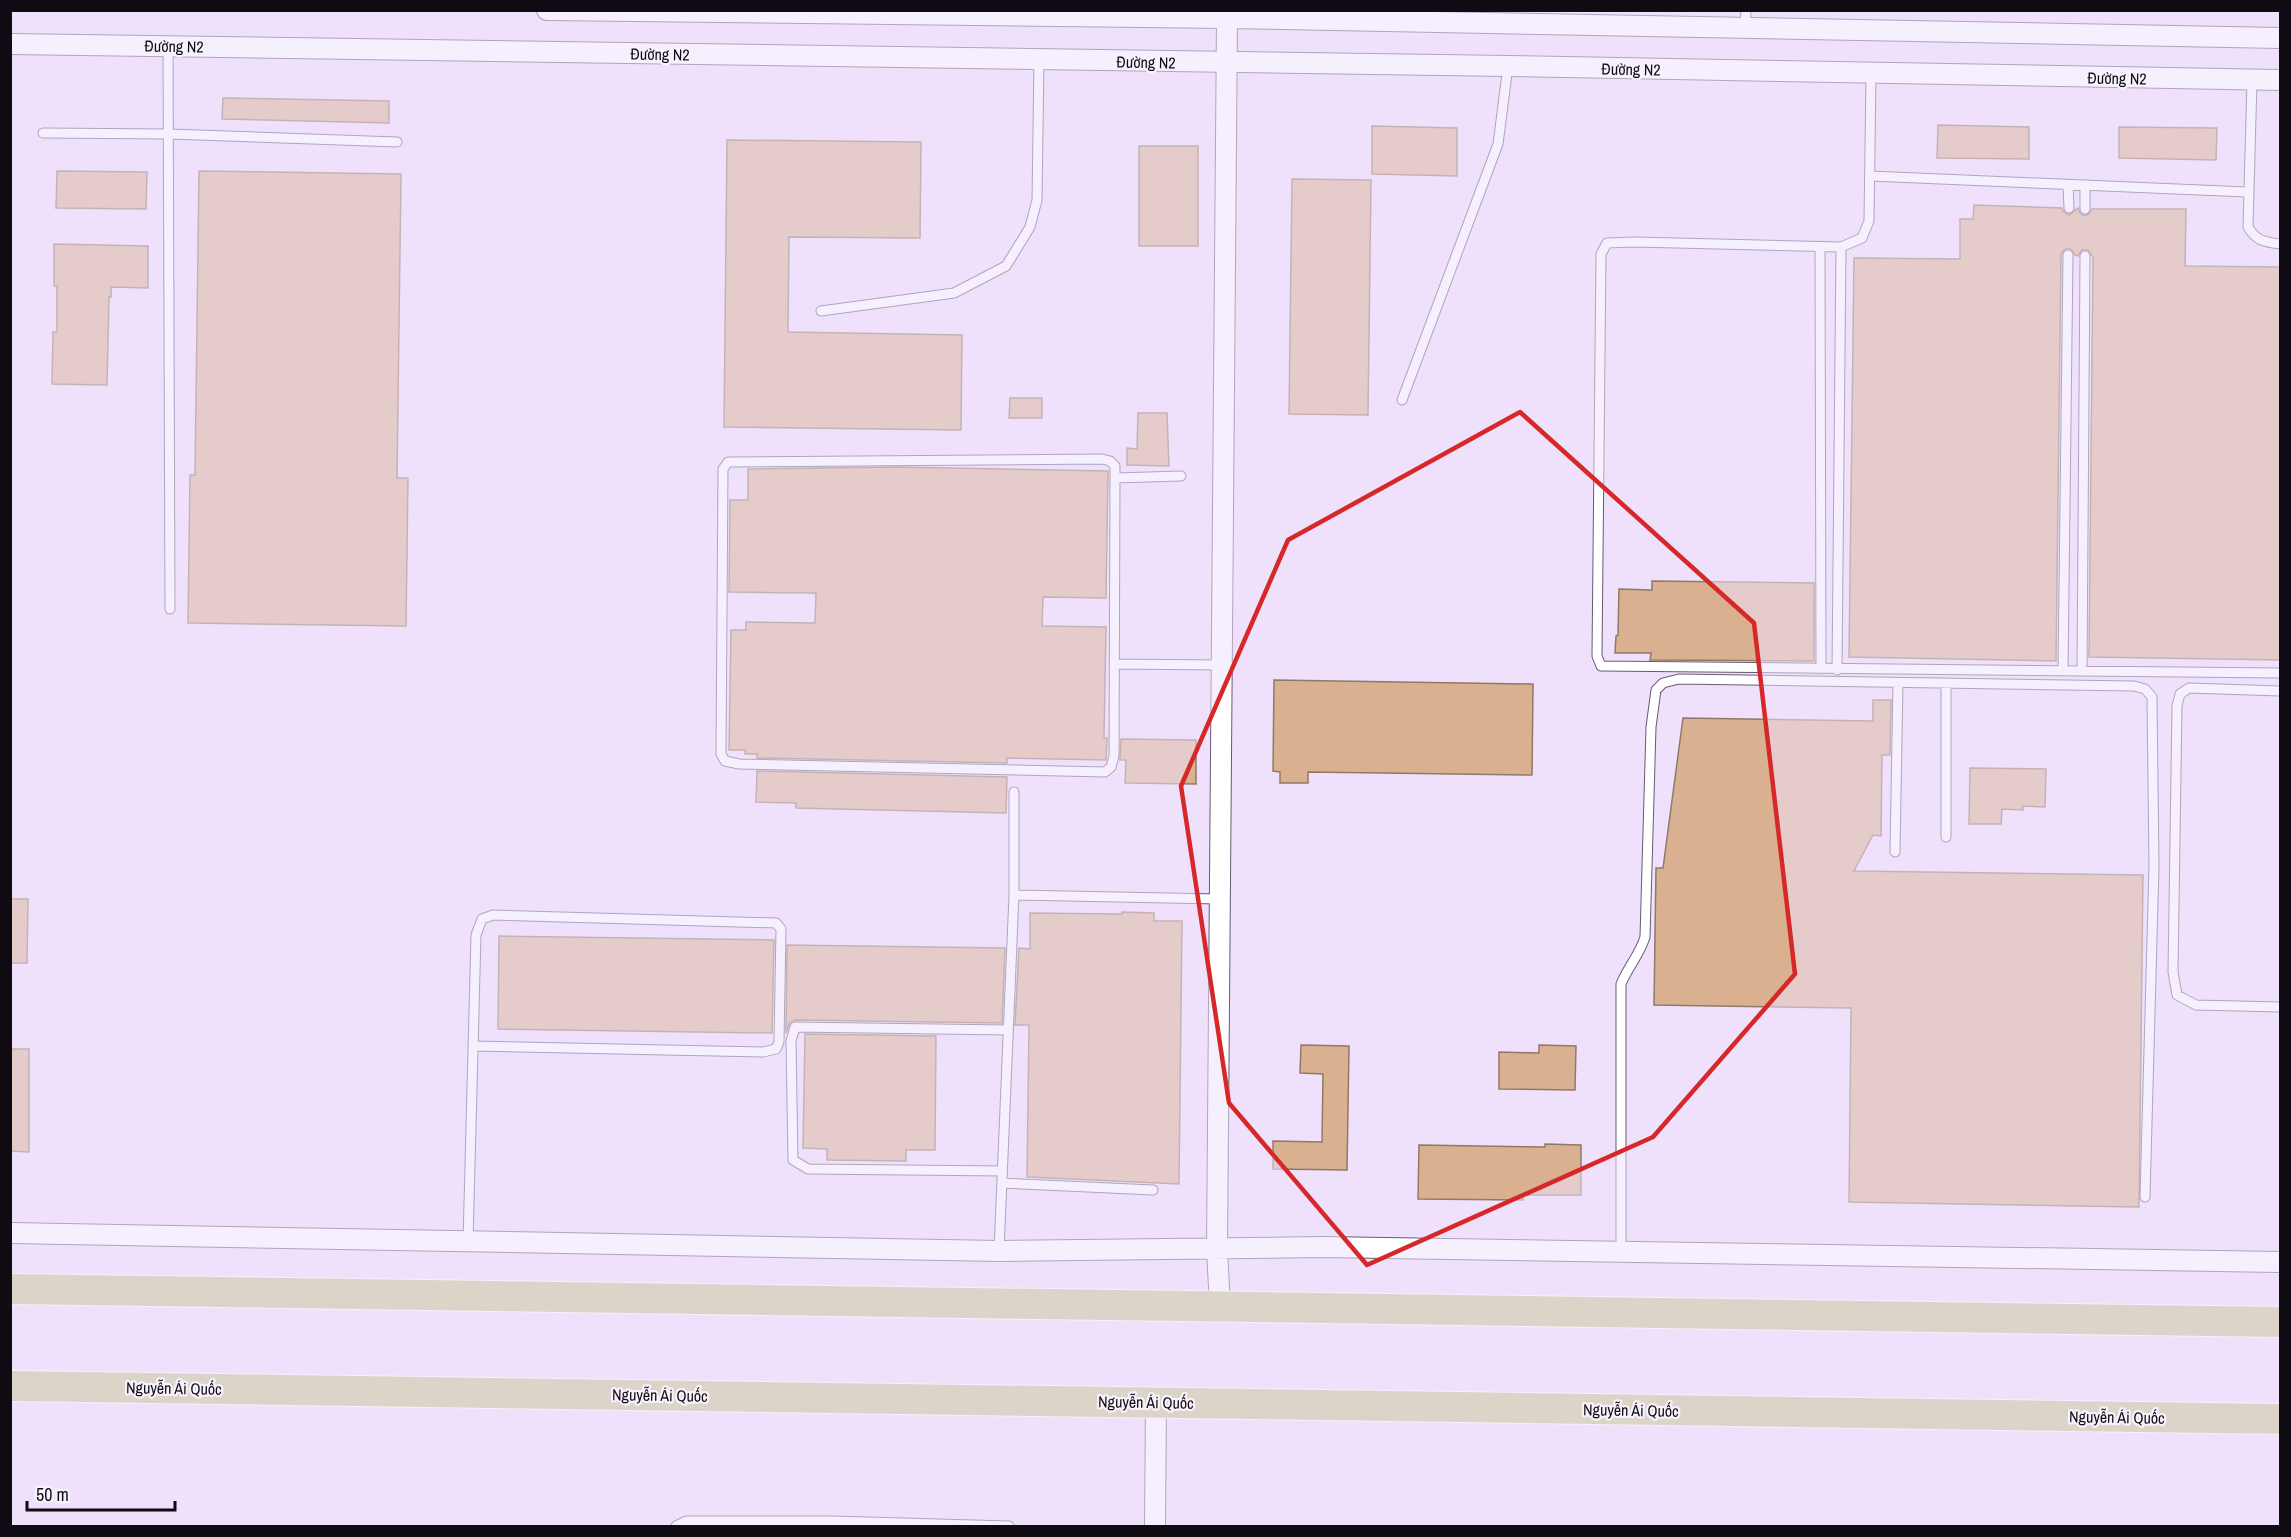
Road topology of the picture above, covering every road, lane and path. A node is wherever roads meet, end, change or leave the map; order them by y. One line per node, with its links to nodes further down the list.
1 (547, 10): 2 (street)
2 (817, 12): 3 (street)
3 (1032, 13): 4 (street)
4 (1227, 18): 5 (street); 10 (street)
5 (1745, 19): 6 (street)
6 (2280, 38)
7 (10, 44): 8 (street, Đường N2)
8 (168, 45): 9 (street, Đường N2); 16 (lane)
9 (1040, 60): 10 (street, Đường N2); 29 (lane)
10 (1227, 63): 11 (street, Đường N2); 41 (street)
11 (1508, 66): 12 (street, Đường N2); 30 (lane)
12 (1871, 74): 13 (street, Đường N2); 18 (lane)
13 (2252, 80): 14 (street, Đường N2); 21 (lane)
14 (2280, 80)
15 (43, 133): 16 (lane)
16 (169, 134): 17 (lane); 39 (lane)
17 (397, 142)
18 (1870, 176): 19 (lane); 26 (lane)
19 (2068, 185): 20 (lane); 22 (lane)
20 (2085, 185): 21 (lane); 23 (lane)
21 (2247, 192): 24 (lane)
22 (2069, 208)
23 (2085, 208)
24 (2280, 244)
25 (1820, 247): 26 (lane); 34 (lane); 42 (lane)
26 (1841, 248): 33 (lane)
27 (2068, 255): 32 (lane)
28 (2085, 256): 31 (lane)
29 (821, 311)
30 (1402, 400)
31 (2084, 438): 32 (lane); 45 (lane)
32 (2065, 439): 44 (lane)
33 (1839, 440): 34 (lane); 37 (lane)
34 (1820, 441): 38 (lane)
35 (1181, 476): 36 (lane)
36 (1115, 478): 40 (lane); 40 (lane)
37 (1838, 563): 38 (lane); 43 (lane)
38 (1820, 564): 42 (lane)
39 (170, 609)
40 (1114, 664): 41 (lane)
41 (1221, 666): 54 (street)
42 (1821, 669): 43 (lane)
43 (1837, 670): 44 (lane)
44 (2063, 671): 45 (lane)
45 (2082, 671): 46 (lane)
46 (2280, 673)
47 (1898, 683): 48 (lane); 52 (lane); 66 (lane)
48 (1946, 683): 51 (lane); 61 (lane)
49 (2280, 691): 55 (lane)
50 (1014, 792): 53 (lane)
51 (1947, 837)
52 (1895, 852)
53 (1014, 895): 54 (lane); 56 (lane)
54 (1218, 899): 64 (street)
55 (2280, 1007)
56 (1008, 1030): 58 (lane); 58 (lane)
57 (473, 1046): 57 (lane); 63 (lane)
58 (1002, 1171): 59 (lane)
59 (1002, 1183): 60 (lane); 65 (lane)
60 (1153, 1190)
61 (2145, 1197)
62 (10, 1233): 63 (street)
63 (468, 1242): 65 (street)
64 (1217, 1249): 65 (street); 66 (street); 69 (street)
65 (999, 1251)
66 (1621, 1252): 67 (street)
67 (2280, 1262)
68 (10, 1289): 69 (main road)
69 (1220, 1307): 70 (main road)
70 (2280, 1323)
71 (10, 1386): 72 (main road, Nguyễn Ái Quốc)
72 (1156, 1402): 73 (main road, Nguyễn Ái Quốc); 76 (street)
73 (2280, 1419)
74 (676, 1527): 75 (lane)
75 (1009, 1527)
76 (1155, 1527)

